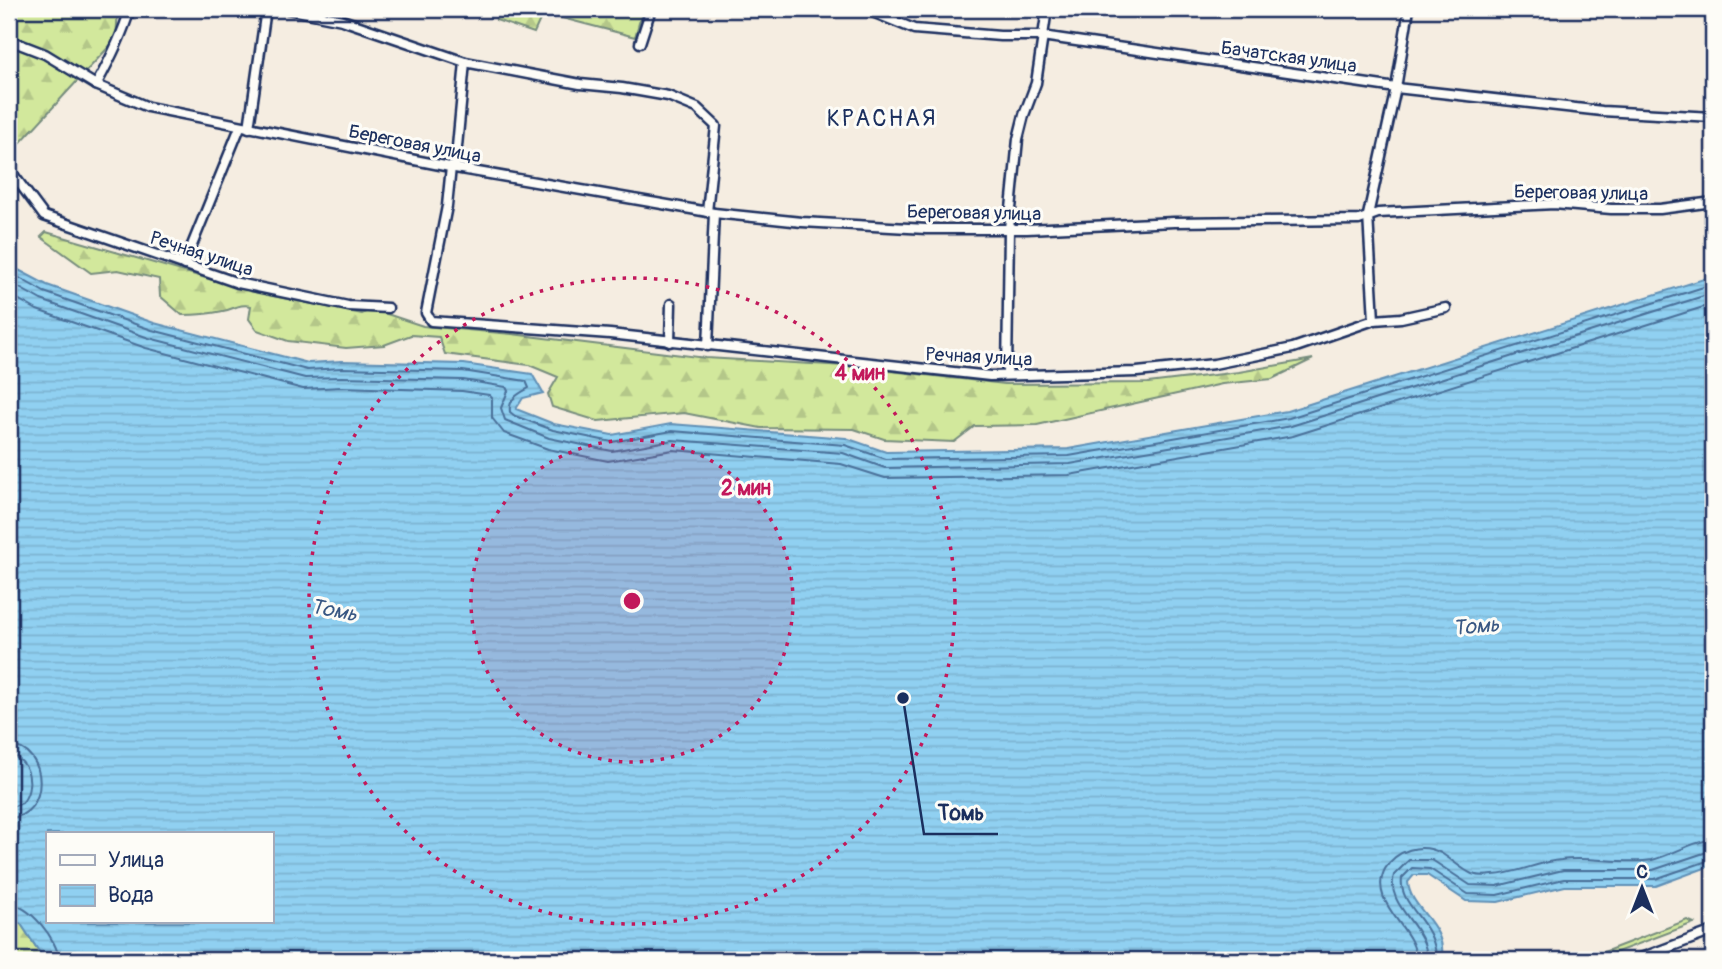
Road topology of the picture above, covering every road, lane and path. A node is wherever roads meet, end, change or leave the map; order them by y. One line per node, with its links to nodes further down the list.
1 (130, 9): 12 (street)
2 (266, 9): 15 (street)
3 (287, 9): 11 (street)
4 (651, 9): 10 (street)
5 (865, 9): 8 (street, Бачатская улица)
6 (1047, 9): 8 (street)
7 (1409, 9): 13 (street)
8 (1042, 36): 13 (street, Бачатская улица); 21 (street)
9 (9, 40): 12 (street, Береговая улица)
10 (640, 43)
11 (465, 62): 16 (street); 19 (street)
12 (96, 85): 15 (street, Береговая улица)
13 (1396, 88): 14 (street, Бачатская улица); 20 (street)
14 (1713, 117)
15 (245, 127): 16 (street, Береговая улица); 22 (street)
16 (453, 167): 19 (street, Береговая улица); 27 (street, Речная улица)
17 (9, 169): 22 (street, Речная улица)
18 (1713, 202): 20 (street, Береговая улица)
19 (710, 213): 21 (street, Береговая улица); 28 (street)
20 (1368, 215): 21 (street, Береговая улица); 26 (street)
21 (1009, 229): 29 (street)
22 (184, 265): 24 (street, Речная улица)
23 (671, 304): 27 (street)
24 (388, 308)
25 (1446, 308): 26 (street, Речная улица)
26 (1374, 320): 29 (street, Речная улица)
27 (670, 342): 28 (street, Речная улица)
28 (708, 346): 29 (street, Речная улица)
29 (1007, 375)
30 (1713, 931): 31 (street)
31 (1635, 960)

